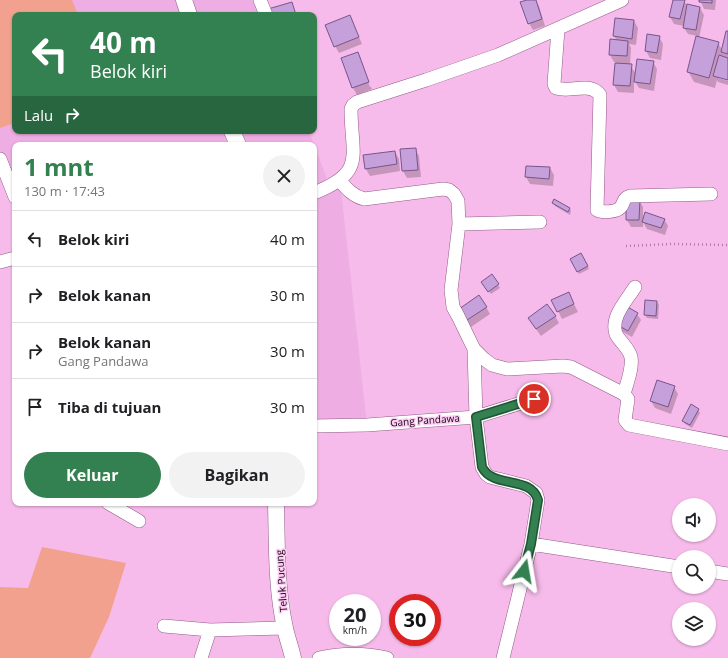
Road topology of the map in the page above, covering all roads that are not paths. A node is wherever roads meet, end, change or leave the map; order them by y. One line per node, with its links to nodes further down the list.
1 (184, 0): 5 (street)
2 (260, 0): 6 (street)
3 (622, 0): 4 (street)
4 (598, 6): 7 (street)
5 (189, 12)
6 (265, 12)
7 (558, 29): 9 (street); 12 (street)
8 (0, 159): 10 (street)
9 (340, 181): 11 (street); 14 (street)
10 (12, 189)
11 (317, 192)
12 (711, 194)
13 (540, 222): 14 (street)
14 (459, 224): 18 (street)
15 (12, 259): 16 (street)
16 (0, 262)
17 (635, 287): 19 (street)
18 (474, 349): 19 (street); 21 (street)
19 (624, 394): 23 (street)
20 (534, 399): 21 (street, Gang Pandawa)
21 (476, 417): 22 (street, Gang Pandawa); 27 (street)
22 (317, 426)
23 (728, 444)
24 (113, 506): 26 (street)
25 (276, 506): 32 (street, Teluk Pucung)
26 (139, 521)
27 (531, 544): 28 (street); 38 (street)
28 (672, 565)
29 (716, 572): 30 (street)
30 (728, 574)
31 (164, 626): 33 (street)
32 (285, 628): 33 (street); 35 (street, Teluk Pucung)
33 (210, 630): 34 (street)
34 (201, 658)
35 (293, 658)
36 (319, 658): 37 (street)
37 (387, 658)
38 (503, 658)

